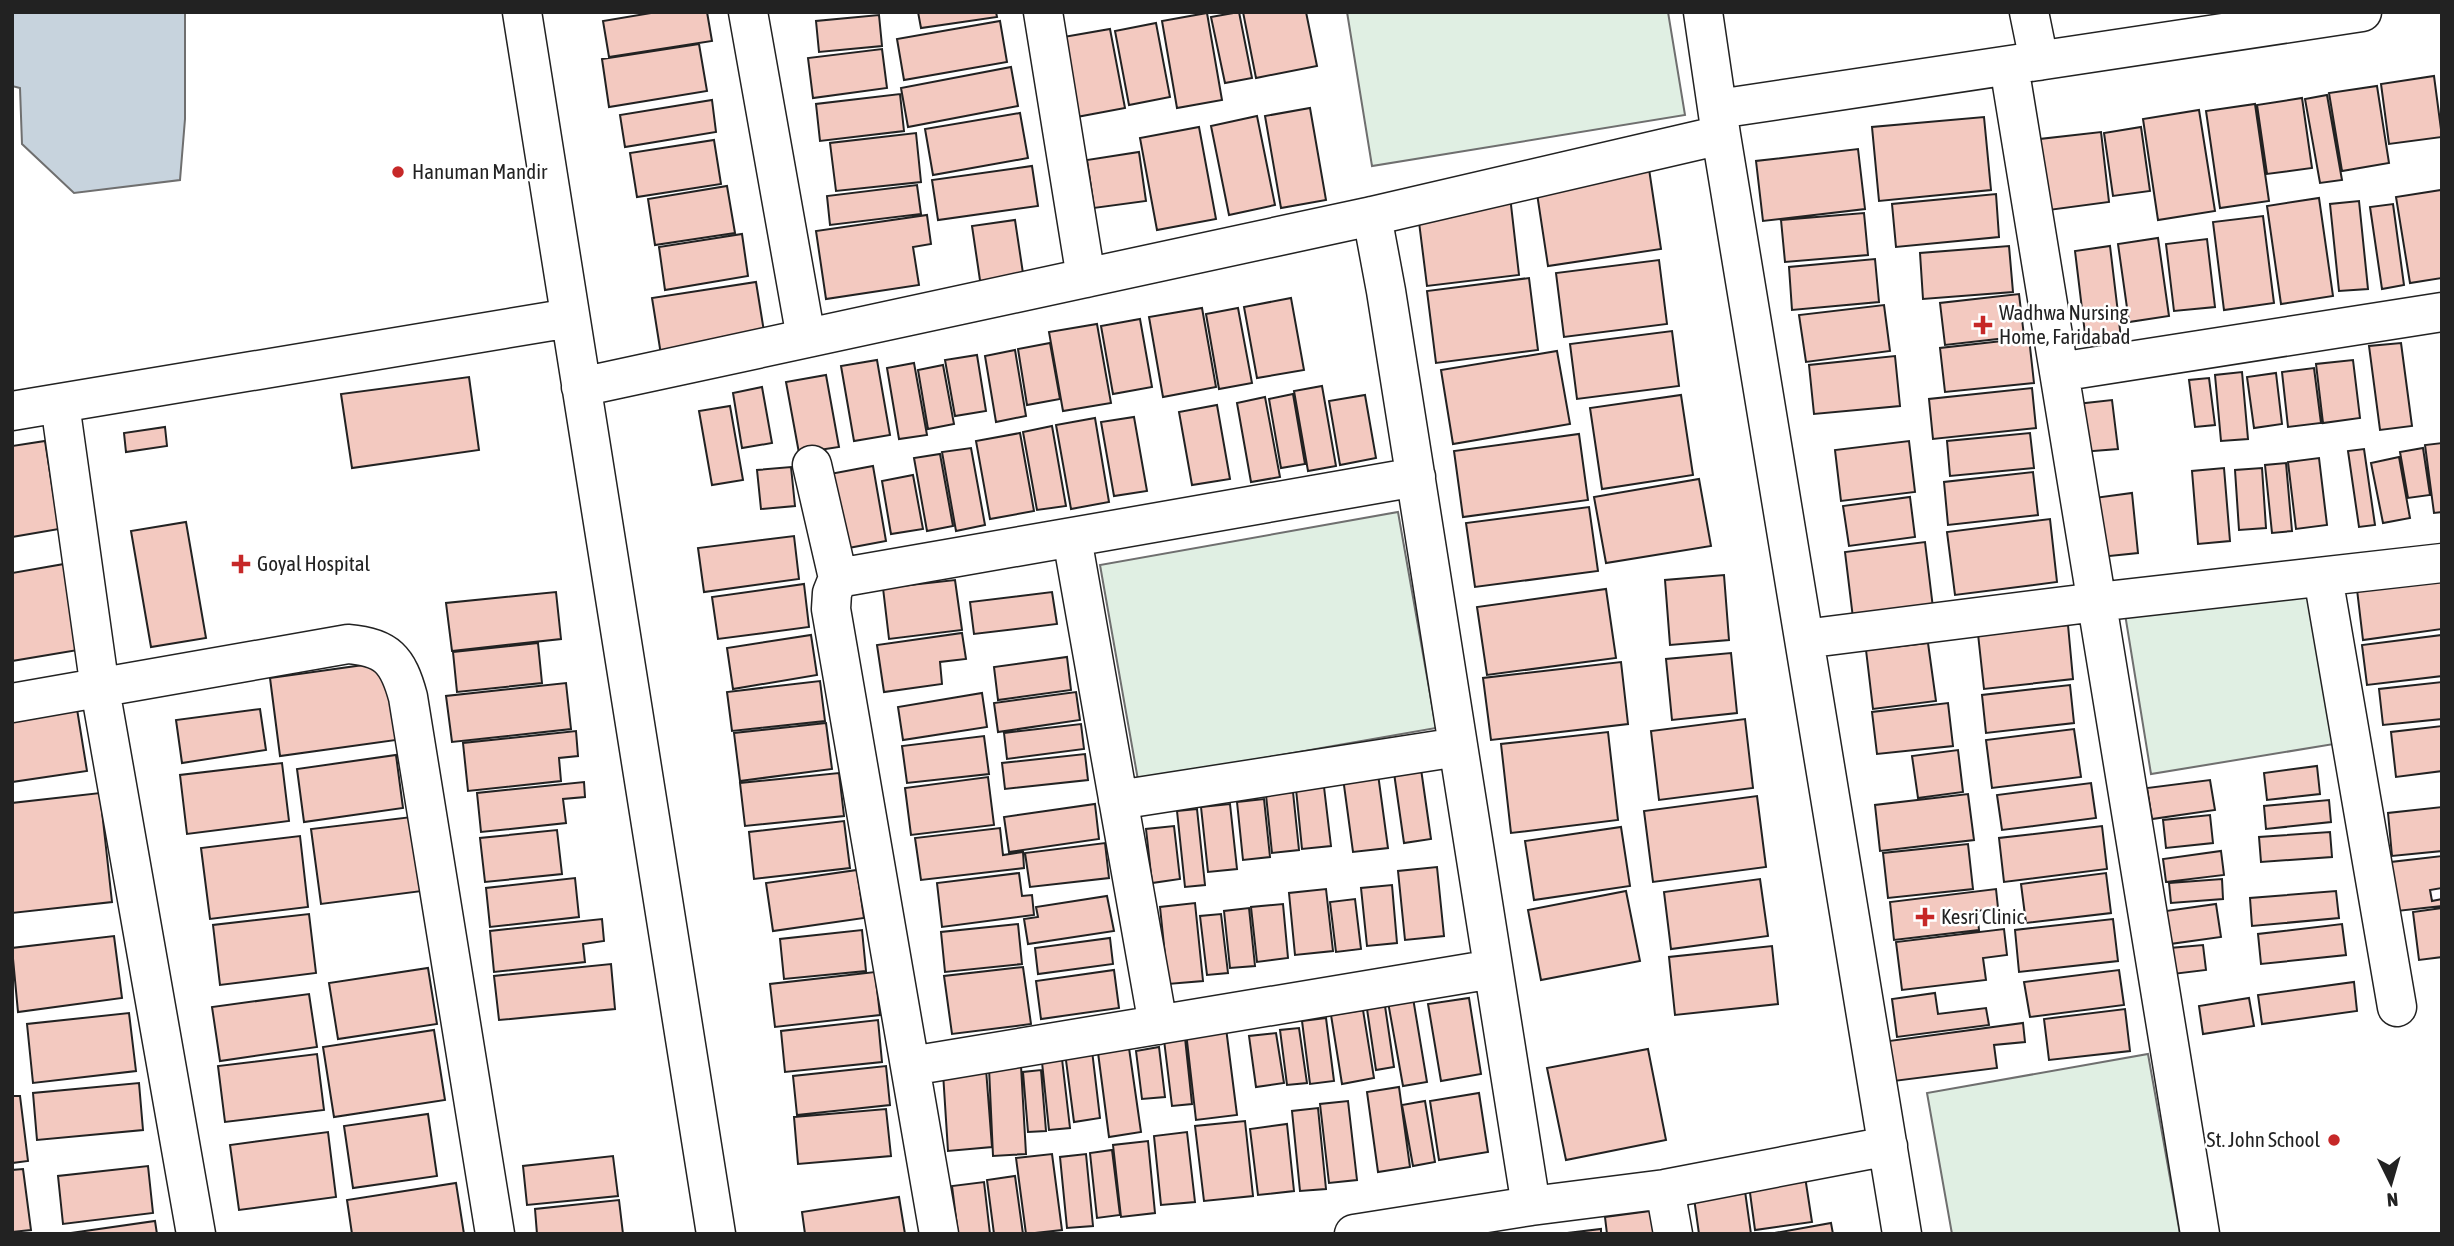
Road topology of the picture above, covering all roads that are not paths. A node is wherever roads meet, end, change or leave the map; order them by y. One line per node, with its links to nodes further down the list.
1 (522, 12): 12 (street)
2 (748, 12): 13 (street)
3 (1042, 12): 10 (street)
4 (1703, 12): 8 (street)
5 (2029, 12): 7 (street)
6 (2362, 12): 7 (street)
7 (2024, 63): 8 (street); 14 (street)
8 (1719, 122): 9 (street); 25 (street)
9 (1372, 216): 10 (street); 19 (street)
10 (1086, 278): 13 (street)
11 (2442, 312): 14 (street)
12 (570, 318): 15 (street); 16 (street)
13 (806, 338): 15 (street)
14 (2059, 372): 24 (street)
15 (581, 387): 39 (street)
16 (60, 404): 17 (street); 26 (street)
17 (12, 411)
18 (812, 465): 23 (street)
19 (1416, 477): 20 (street); 28 (street)
20 (1072, 538): 23 (street); 29 (street)
21 (2442, 563): 22 (street)
22 (2323, 577): 24 (street); 31 (street)
23 (838, 578): 33 (street)
24 (2097, 602): 25 (street); 44 (street)
25 (1804, 639): 34 (street)
26 (100, 689): 27 (street); 37 (street); 38 (street)
27 (12, 703)
28 (1458, 747): 29 (street); 30 (street)
29 (1118, 800): 32 (street)
30 (1493, 969): 32 (street); 36 (street)
31 (2397, 1007)
32 (1158, 1025): 33 (street)
33 (911, 1066): 40 (street)
34 (1888, 1146): 35 (street); 43 (street)
35 (1665, 1189): 36 (street); 42 (street)
36 (1531, 1206): 41 (street)
37 (196, 1234)
38 (495, 1234)
39 (716, 1234)
40 (939, 1234)
41 (1354, 1234)
42 (1673, 1234)
43 (1902, 1234)
44 (2200, 1234)

